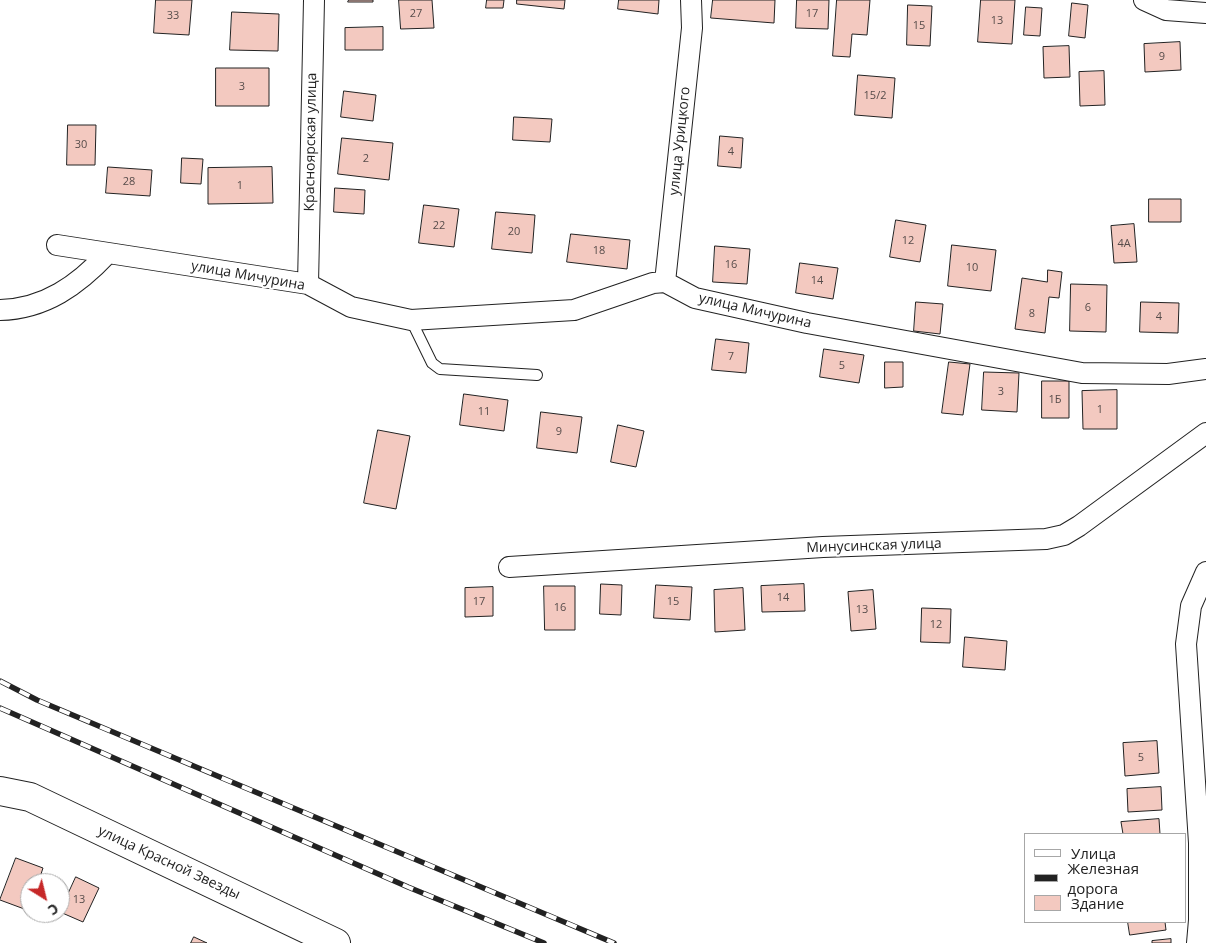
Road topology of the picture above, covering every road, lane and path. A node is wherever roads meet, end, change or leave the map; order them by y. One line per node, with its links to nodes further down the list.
1 (314, 0): 8 (street, Красноярская улица)
2 (692, 0): 7 (street, улица Урицкого)
3 (1144, 0): 4 (street)
4 (1206, 13)
5 (57, 246): 6 (street, улица Мичурина)
6 (108, 253): 8 (street, улица Мичурина); 9 (street)
7 (665, 282): 10 (street, улица Мичурина); 11 (street, улица Мичурина)
8 (308, 284): 10 (street, улица Мичурина)
9 (0, 310)
10 (411, 320): 12 (lane)
11 (1206, 369)
12 (536, 375)
13 (1206, 433): 14 (street, Минусинская улица)
14 (509, 567)
15 (1206, 572): 18 (street)
16 (0, 791): 17 (street, улица Красной Звезды)
17 (336, 943)
18 (1197, 943)

